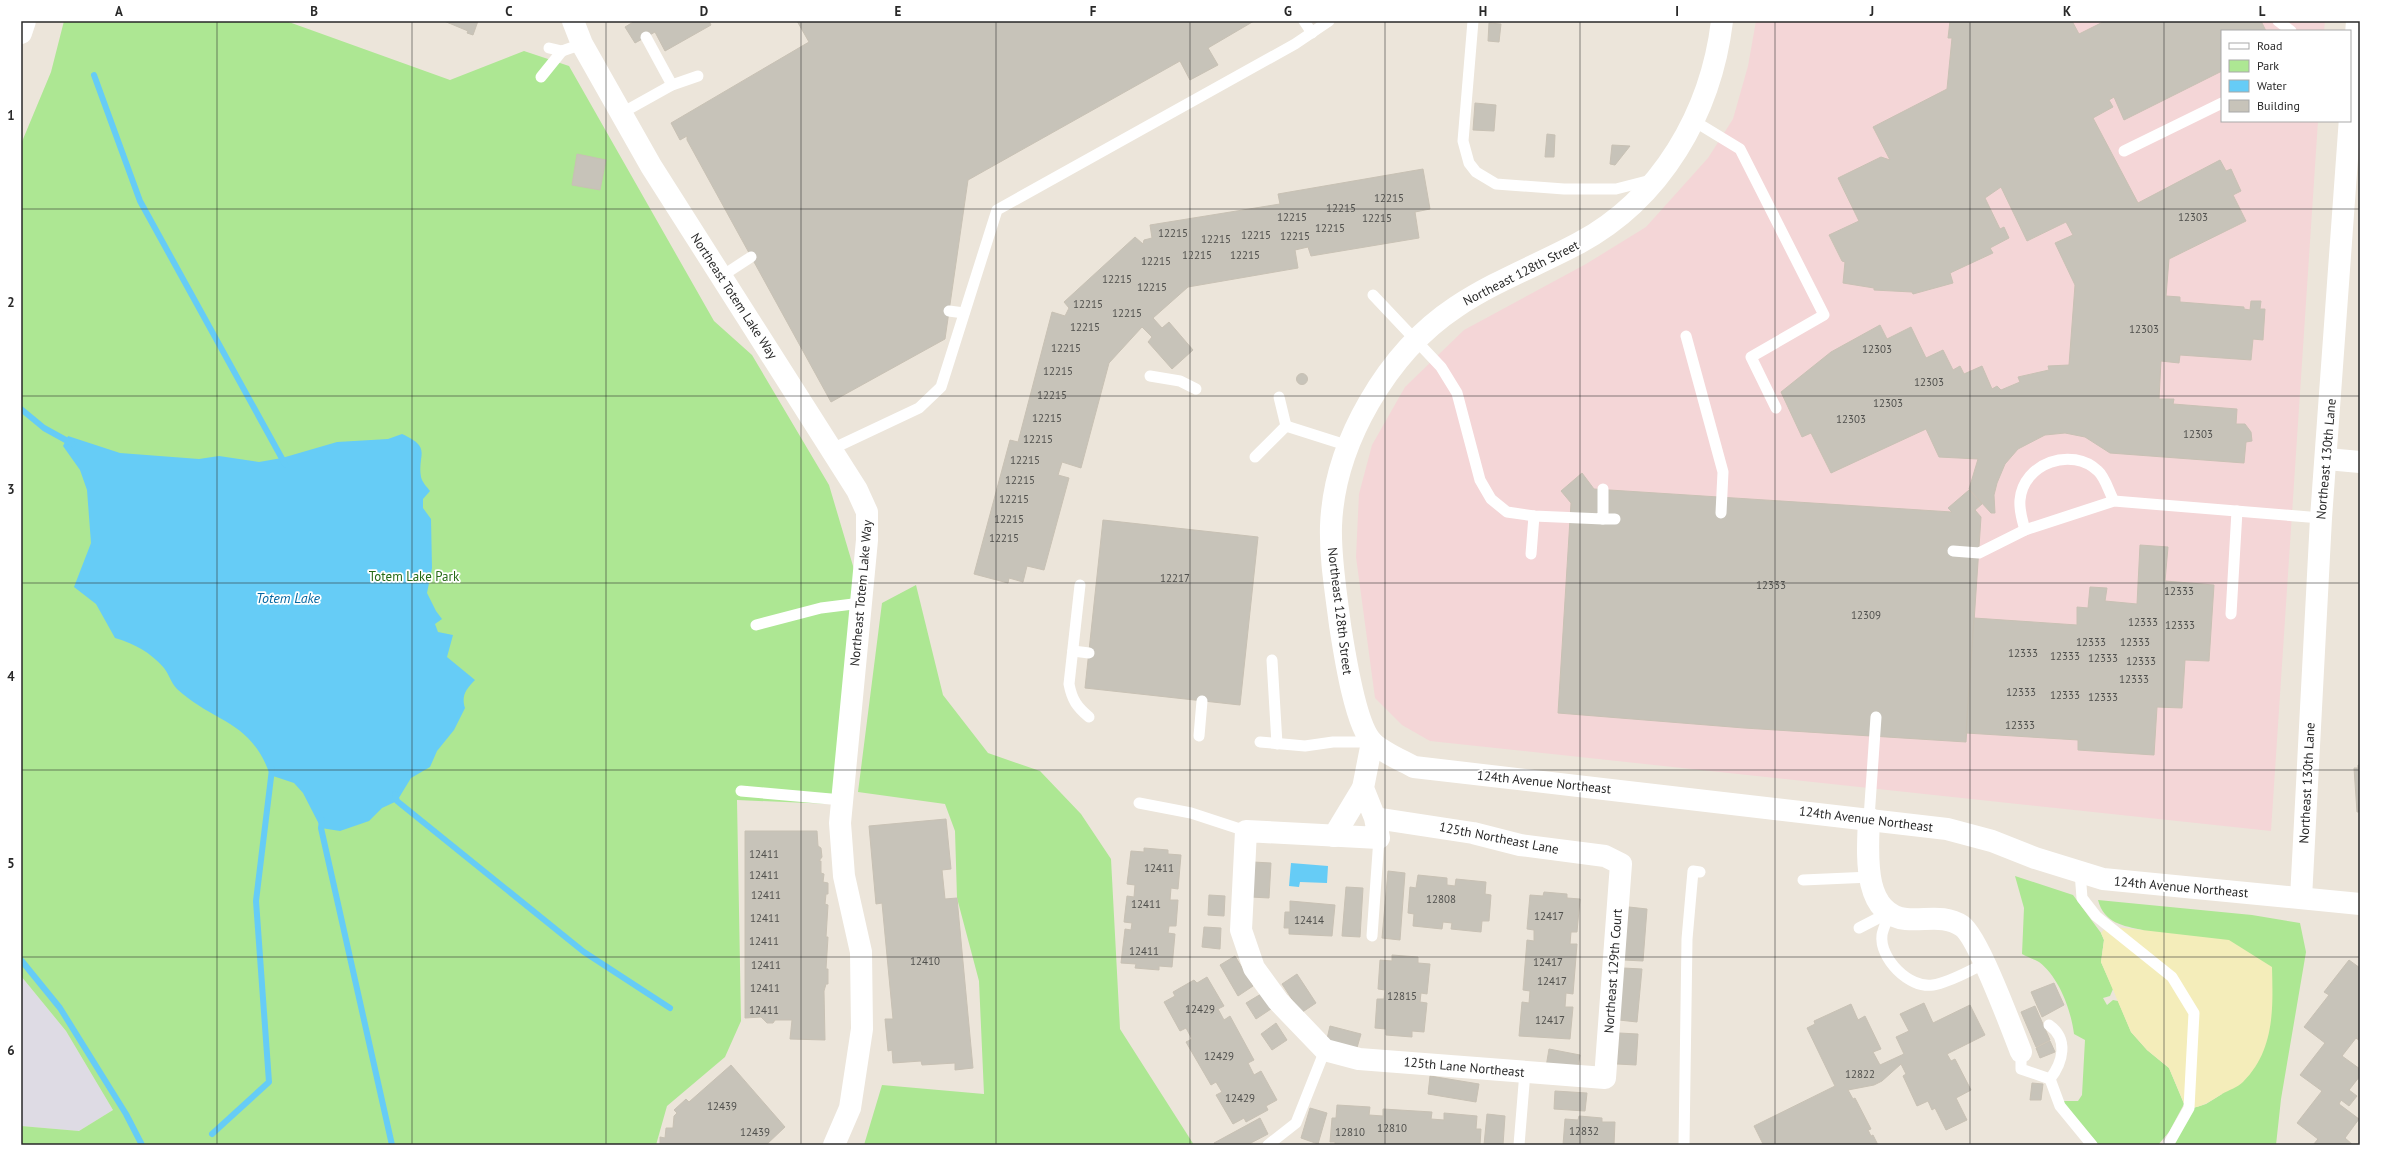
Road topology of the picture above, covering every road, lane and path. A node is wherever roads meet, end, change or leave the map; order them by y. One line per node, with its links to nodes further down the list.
1 (25, 21): 8 (street)
2 (573, 21): 11 (street, Northeast Totem Lake Way)
3 (1304, 21): 9 (lane)
4 (1329, 21): 9 (lane)
5 (1473, 21): 23 (lane)
6 (1722, 21): 20 (street, Northeast 128th Street)
7 (2357, 21): 13 (street, Northeast 130th Lane)
8 (21, 33)
9 (1312, 33): 28 (lane)
10 (646, 37): 16 (lane)
11 (572, 47): 12 (lane); 14 (lane); 18 (street, Northeast Totem Lake Way)
12 (549, 48)
13 (2355, 58): 19 (street, Northeast 130th Lane)
14 (541, 76)
15 (698, 76): 16 (lane)
16 (672, 85): 18 (lane)
17 (2221, 103): 22 (lane)
18 (620, 114): 25 (street, Northeast Totem Lake Way)
19 (2351, 115)
20 (1694, 120): 23 (street, Northeast 128th Street); 34 (lane)
21 (2351, 122): 39 (street, Northeast 130th Lane)
22 (2124, 151)
23 (1658, 178): 30 (street, Northeast 128th Street)
24 (751, 257): 25 (lane)
25 (722, 276): 37 (street, Northeast Totem Lake Way)
26 (1373, 295): 30 (lane)
27 (949, 311): 28 (lane)
28 (964, 313): 37 (lane)
29 (1686, 336): 44 (lane)
30 (1417, 340): 36 (street, Northeast 128th Street); 45 (lane)
31 (1150, 376): 32 (lane)
32 (1196, 389)
33 (1279, 397): 35 (lane)
34 (1776, 408)
35 (1286, 426): 36 (lane); 38 (lane)
36 (1348, 446): 64 (street, Northeast 128th Street)
37 (832, 449): 53 (street, Northeast Totem Lake Way)
38 (1255, 457)
39 (2327, 459): 40 (street); 46 (street, Northeast 130th Lane)
40 (2360, 462)
41 (1603, 489): 47 (lane)
42 (2114, 501): 43 (lane); 49 (lane); 49 (lane)
43 (2236, 512): 46 (lane); 54 (lane)
44 (1721, 513)
45 (1534, 516): 47 (lane); 51 (lane)
46 (2321, 518): 79 (street, Northeast 130th Lane)
47 (1602, 519): 48 (lane)
48 (1615, 519)
49 (2025, 530): 50 (lane)
50 (1953, 551)
51 (1531, 554)
52 (1080, 585): 56 (lane)
53 (861, 603): 55 (lane); 68 (street, Northeast Totem Lake Way)
54 (2231, 614)
55 (756, 625)
56 (1073, 651): 57 (lane); 60 (lane)
57 (1089, 653)
58 (1272, 660): 65 (lane)
59 (1202, 701): 62 (lane)
60 (1089, 717)
61 (1876, 717): 70 (lane)
62 (1199, 736)
63 (1260, 742): 65 (lane)
64 (1372, 742): 65 (lane); 66 (street); 70 (street, 124th Avenue Northeast)
65 (1277, 744)
66 (1363, 788): 71 (street); 73 (street)
67 (741, 791): 68 (lane)
68 (842, 800): 91 (street, Northeast Totem Lake Way)
69 (1139, 803): 72 (lane)
70 (1869, 818): 76 (street, 124th Avenue Northeast); 77 (street)
71 (1377, 828): 73 (street, 125th Northeast Lane); 74 (street, 125th Northeast Lane); 83 (lane)
72 (1246, 831): 73 (street, 125th Northeast Lane); 86 (street)
73 (1334, 836)
74 (1621, 864): 89 (street, Northeast 129th Court)
75 (1700, 872): 94 (lane)
76 (2080, 872): 79 (street, 124th Avenue Northeast); 96 (lane)
77 (1870, 878): 78 (lane); 81 (street)
78 (1804, 880)
79 (2301, 898): 80 (street, 124th Avenue Northeast)
80 (2360, 904)
81 (1890, 912): 82 (lane); 84 (street); 84 (lane)
82 (1859, 928)
83 (1372, 936)
84 (1984, 964): 87 (street)
85 (2049, 1025): 90 (lane)
86 (1325, 1050): 88 (street, 125th Lane Northeast); 92 (lane)
87 (2021, 1052): 90 (lane)
88 (1525, 1072): 89 (street, 125th Lane Northeast); 93 (lane)
89 (1605, 1078)
90 (2050, 1079): 95 (lane)
91 (834, 1145)
92 (1268, 1145)
93 (1519, 1145)
94 (1684, 1145)
95 (2092, 1145)
96 (2168, 1145)

